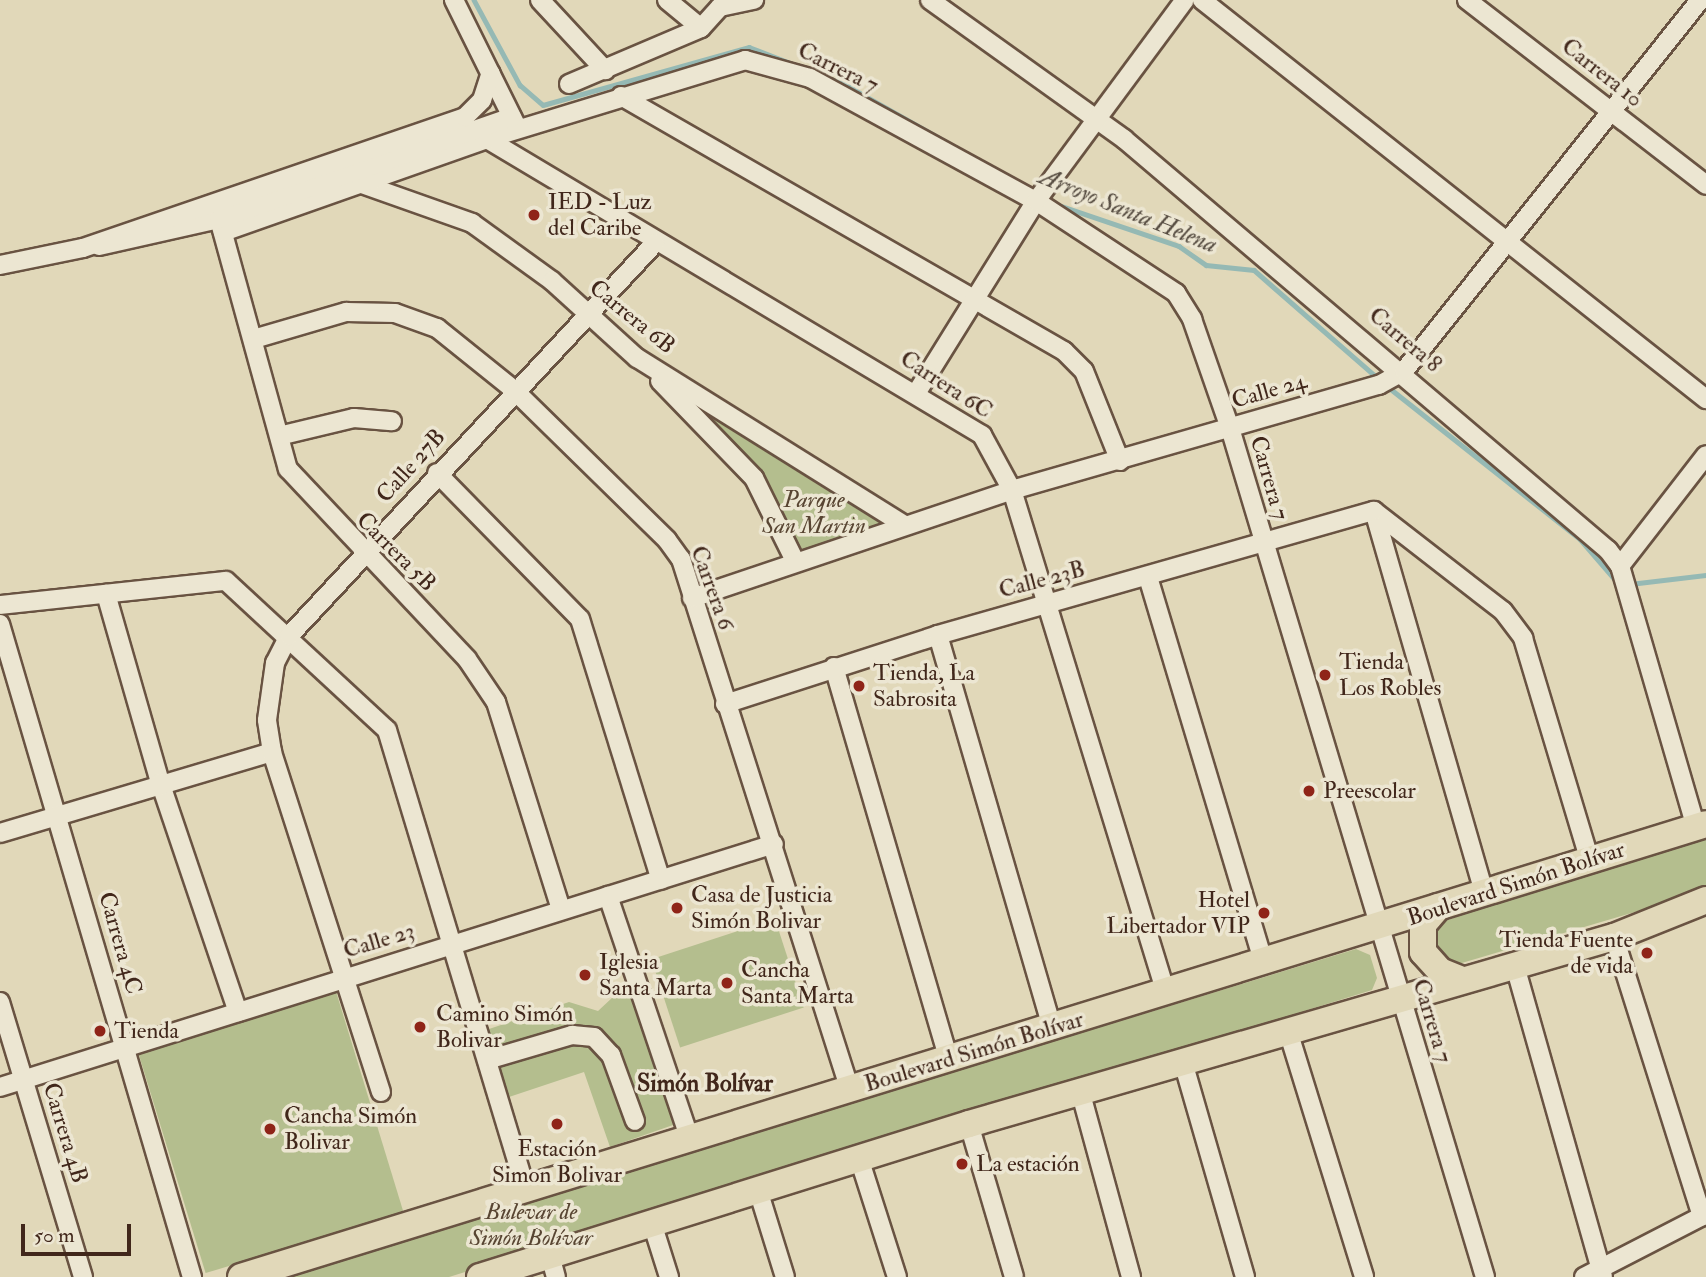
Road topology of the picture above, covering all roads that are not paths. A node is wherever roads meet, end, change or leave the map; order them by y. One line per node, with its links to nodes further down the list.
1 (454, 0): 12 (street)
2 (540, 0): 11 (street)
3 (667, 0): 10 (street)
4 (754, 0): 10 (street)
5 (930, 0): 17 (street, Carrera 8)
6 (1185, 0): 17 (street)
7 (1202, 0): 25 (street)
8 (1467, 0): 16 (street, Carrera 10)
9 (1700, 0): 16 (street, Calle 24)
10 (701, 28): 13 (street)
11 (605, 70): 13 (street); 14 (street)
12 (491, 73): 18 (street); 26 (street)
13 (642, 73): 15 (street, Carrera 7); 22 (street, Carrera 7)
14 (569, 84)
15 (621, 96): 18 (street, Carrera 7); 28 (street)
16 (1612, 112): 21 (street, Carrera 10); 25 (street, Calle 24)
17 (1094, 117): 22 (street); 32 (street, Carrera 8)
18 (515, 123): 19 (street); 20 (street)
19 (487, 139): 20 (street); 24 (street, Carrera 6C)
20 (360, 177): 23 (street); 29 (street, Carrera 6B)
21 (1706, 185)
22 (1036, 201): 28 (street); 37 (street, Carrera 7)
23 (221, 225): 26 (street); 30 (street, Carrera 5B)
24 (655, 243): 29 (street, Calle 27B); 34 (street, Carrera 6C)
25 (1507, 245): 32 (street, Calle 24); 35 (street)
26 (83, 248): 27 (street)
27 (0, 265)
28 (976, 294): 34 (street); 40 (street)
29 (588, 314): 31 (street, Carrera 6B); 33 (street, Calle 27B)
30 (257, 338): 33 (street, Carrera 6); 38 (street, Carrera 5B)
31 (637, 358): 44 (street, Carrera 6B); 47 (street)
32 (1404, 371): 37 (street, Calle 24); 48 (street, Carrera 8)
33 (514, 390): 41 (street, Calle 27B); 51 (street, Carrera 6)
34 (917, 392): 42 (street, Carrera 6C)
35 (1706, 399)
36 (392, 421): 38 (street)
37 (1230, 428): 40 (street, Calle 24); 45 (street, Carrera 7)
38 (283, 435): 46 (street, Carrera 5B)
39 (1706, 455): 48 (street)
40 (1121, 461): 42 (street, Calle 24)
41 (437, 473): 46 (street, Calle 27B); 66 (street)
42 (1012, 490): 44 (street, Calle 24); 52 (street, Carrera 6C)
43 (1374, 511): 45 (street, Calle 23B); 65 (street); 67 (street)
44 (904, 525): 47 (street, Calle 24)
45 (1261, 542): 49 (street, Calle 23B); 72 (street, Carrera 7)
46 (364, 554): 56 (street, Calle 27B); 71 (street, Carrera 5B)
47 (795, 561): 51 (street, Calle 24)
48 (1620, 566): 62 (street)
49 (1148, 577): 52 (street, Calle 23B); 75 (street)
50 (106, 594): 53 (street); 56 (street); 60 (street)
51 (692, 598): 58 (street, Carrera 6)
52 (1045, 604): 55 (street, Calle 23B); 79 (street, Carrera 6C)
53 (0, 605)
54 (0, 624): 61 (street, Carrera 4C)
55 (938, 635): 57 (street, Calle 23B); 83 (street)
56 (289, 636): 59 (street, Calle 27B); 74 (street)
57 (834, 667): 58 (street, Calle 23B); 87 (street)
58 (724, 704): 64 (street, Carrera 6)
59 (272, 752): 60 (street); 77 (street, Calle 27B)
60 (160, 782): 61 (street); 82 (street)
61 (56, 815): 63 (street); 85 (street, Carrera 4C)
62 (1701, 825): 65 (highway, Boulevard Simón Bolívar)
63 (0, 833)
64 (774, 844): 66 (street, Calle 23); 91 (street, Carrera 6)
65 (1590, 861): 67 (highway, Boulevard Simón Bolívar)
66 (661, 880): 68 (street, Calle 23)
67 (1484, 893): 70 (highway, Boulevard Simón Bolívar)
68 (608, 896): 71 (street, Calle 23); 96 (street)
69 (1706, 900): 73 (highway)
70 (1438, 907): 72 (highway, Boulevard Simón Bolívar); 78 (highway)
71 (561, 910): 74 (street, Calle 23)
72 (1376, 929): 75 (highway, Boulevard Simón Bolívar); 80 (street, Carrera 7)
73 (1614, 937): 76 (highway); 100 (street)
74 (452, 944): 77 (street, Calle 23); 86 (street)
75 (1264, 963): 79 (highway, Boulevard Simón Bolívar)
76 (1515, 966): 78 (highway); 103 (street)
77 (343, 977): 82 (street, Calle 23); 92 (street, Calle 27B)
78 (1460, 979): 80 (highway)
79 (1166, 993): 83 (highway, Boulevard Simón Bolívar)
80 (1399, 997): 84 (highway); 115 (street, Carrera 7)
81 (0, 1002): 89 (street, Carrera 4B)
82 (238, 1012): 85 (street, Calle 23)
83 (1052, 1028): 87 (highway, Boulevard Simón Bolívar)
84 (1288, 1031): 88 (highway); 114 (street)
85 (124, 1046): 89 (street, Calle 23); 105 (street, Carrera 4C)
86 (487, 1060): 94 (street); 98 (street)
87 (949, 1060): 91 (highway, Boulevard Simón Bolívar)
88 (1182, 1062): 93 (highway); 113 (street)
89 (23, 1080): 90 (street, Calle 23); 104 (street, Carrera 4B)
90 (0, 1087)
91 (849, 1090): 96 (highway, Boulevard Simón Bolívar)
92 (381, 1091)
93 (1081, 1094): 95 (highway); 112 (street)
94 (635, 1121)
95 (969, 1124): 97 (highway); 111 (street)
96 (690, 1139): 98 (highway, Boulevard Simón Bolívar)
97 (859, 1158): 99 (highway); 110 (street)
98 (526, 1189): 106 (highway, Boulevard Simón Bolívar)
99 (758, 1190): 101 (highway); 109 (street)
100 (1704, 1215): 103 (street)
101 (652, 1223): 102 (highway); 108 (street)
102 (553, 1266): 107 (highway)
103 (1596, 1275)
104 (83, 1277)
105 (192, 1277)
106 (241, 1277)
107 (480, 1277)
108 (669, 1277)
109 (785, 1277)
110 (897, 1277)
111 (1014, 1277)
112 (1131, 1277)
113 (1245, 1277)
114 (1364, 1277)
115 (1485, 1277)

